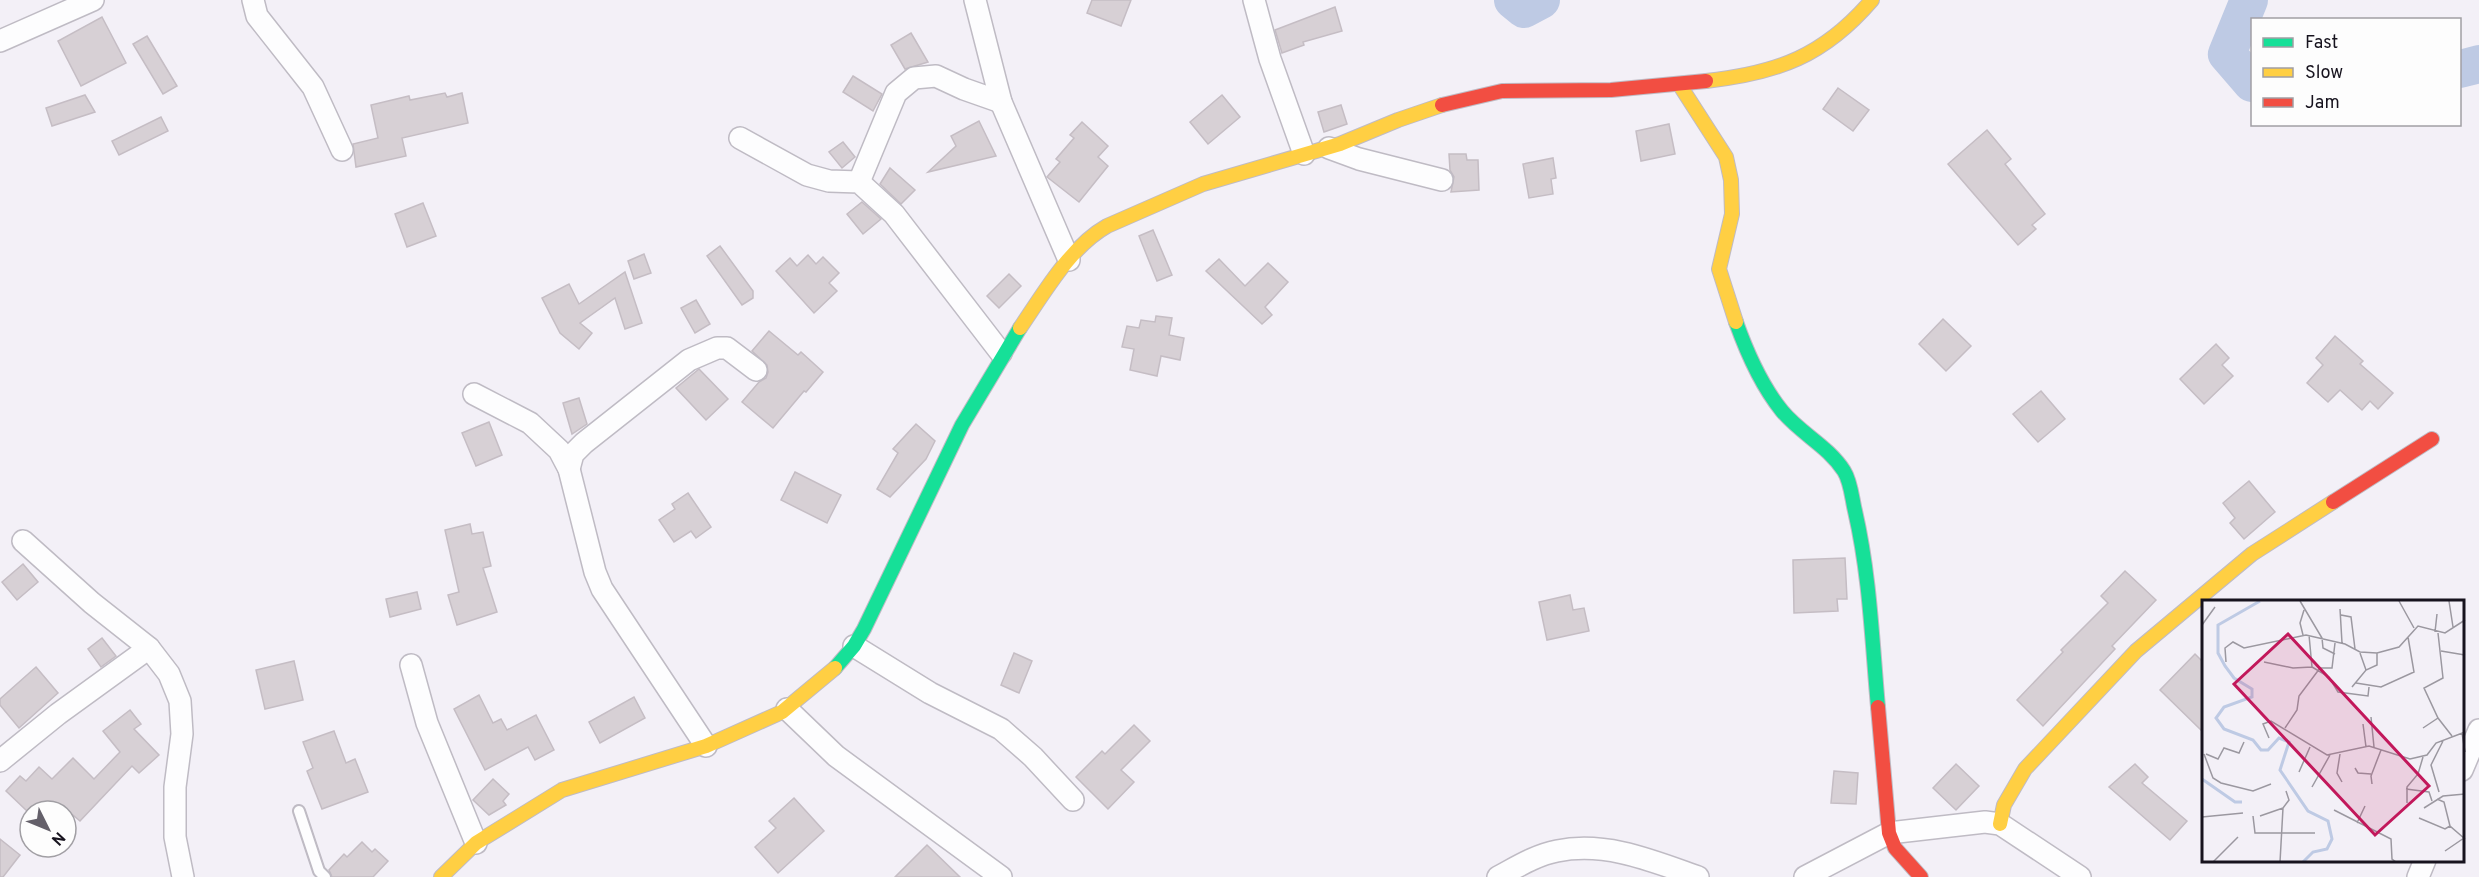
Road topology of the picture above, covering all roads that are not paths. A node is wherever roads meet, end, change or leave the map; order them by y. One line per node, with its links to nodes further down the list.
1 (93, 0): 6 (street)
2 (253, 0): 11 (street)
3 (975, 0): 8 (street)
4 (1254, 0): 12 (street)
5 (1872, 0): 7 (street)
6 (0, 41)
7 (1679, 84): 10 (street); 33 (street)
8 (1001, 102): 14 (street); 15 (street)
9 (740, 138): 14 (street)
10 (1329, 148): 12 (street); 13 (street)
11 (342, 150)
12 (1304, 154): 15 (street)
13 (1442, 180)
14 (859, 182): 16 (street)
15 (1069, 260): 16 (street)
16 (1001, 354): 22 (street)
17 (756, 370): 20 (street)
18 (474, 394): 20 (street)
19 (2432, 439): 32 (street)
20 (569, 469): 27 (street)
21 (23, 541): 23 (street)
22 (854, 646): 25 (street); 30 (street)
23 (148, 648): 28 (street); 36 (street)
24 (411, 665): 34 (street)
25 (787, 709): 27 (street); 39 (street)
26 (2479, 730): 29 (street)
27 (705, 746): 34 (street)
28 (0, 761)
29 (2464, 768)
30 (1073, 800)
31 (299, 811): 37 (lane)
32 (2000, 824): 33 (street); 44 (street)
33 (1889, 833): 42 (street); 43 (street)
34 (476, 843): 38 (street)
35 (2425, 862): 45 (street)
36 (183, 877)
37 (325, 877)
38 (441, 877)
39 (1001, 877)
40 (1498, 877): 41 (street)
41 (1698, 877)
42 (1805, 877)
43 (1921, 877)
44 (2080, 877)
45 (2418, 877)

